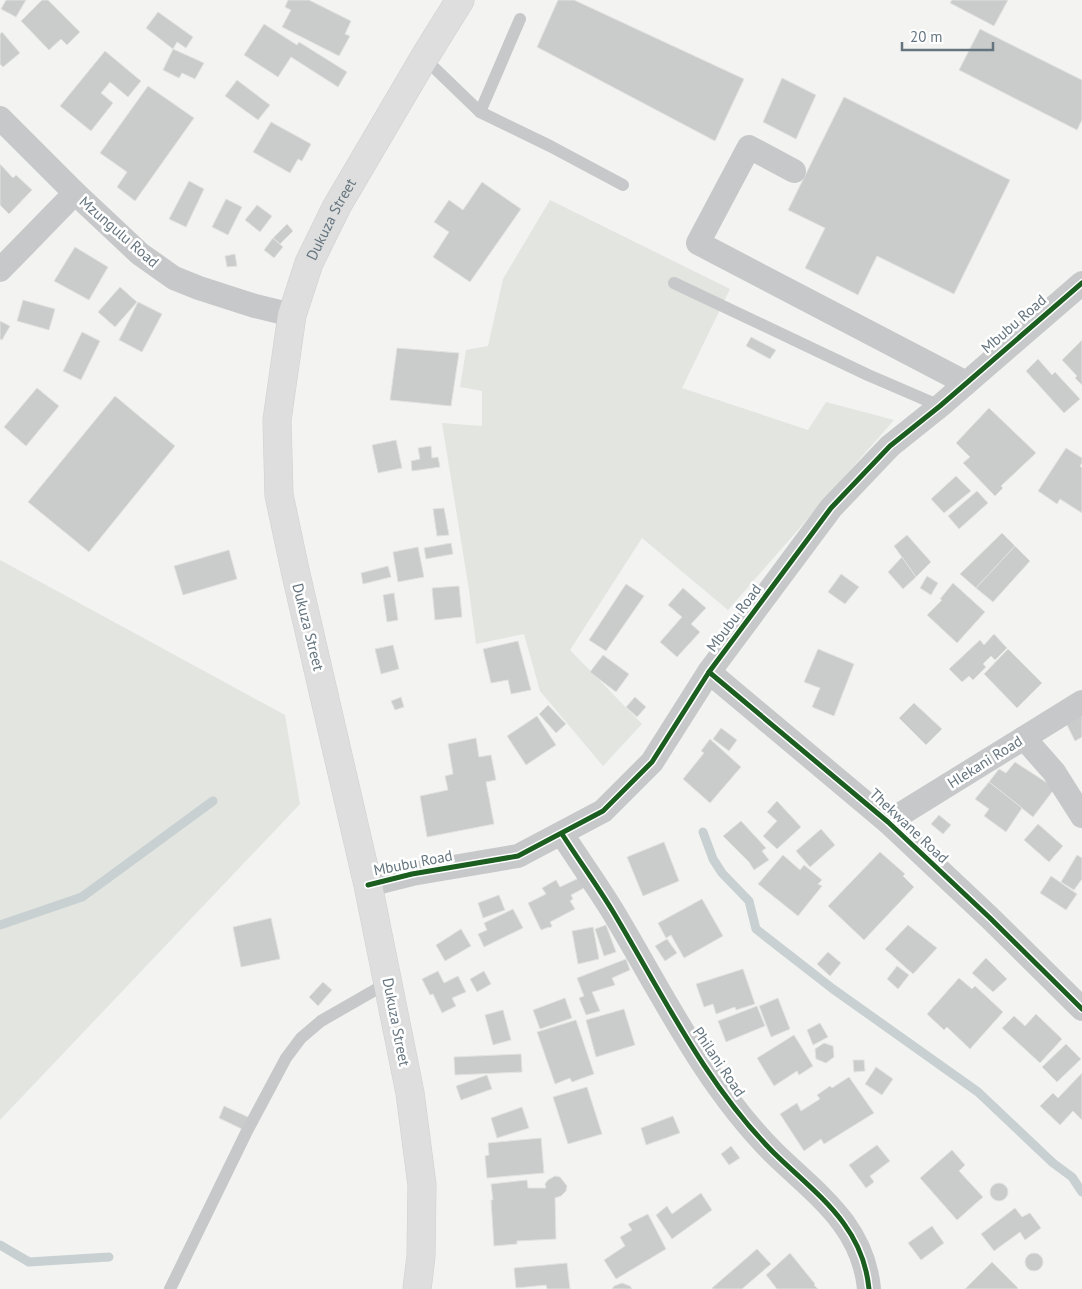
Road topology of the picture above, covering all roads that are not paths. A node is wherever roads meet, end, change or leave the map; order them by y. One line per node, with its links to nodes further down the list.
1 (460, 0): 3 (main road, Dukuza Street)
2 (520, 20): 4 (lane)
3 (424, 58): 4 (lane); 12 (main road, Dukuza Street)
4 (480, 112): 7 (lane)
5 (0, 118): 8 (street, Mzungulu Road)
6 (794, 171): 13 (street)
7 (623, 185)
8 (75, 193): 9 (street); 12 (street, Mzungulu Road)
9 (0, 270)
10 (1082, 283): 13 (street, Mbubu Road)
11 (674, 284): 14 (lane)
12 (292, 316): 21 (main road, Dukuza Street)
13 (966, 383): 14 (street, Mbubu Road)
14 (940, 406): 15 (street, Mbubu Road)
15 (709, 672): 19 (street, Thekwane Road); 20 (street, Mbubu Road)
16 (1082, 702): 17 (street, Hlekani Road)
17 (1024, 738): 18 (street); 19 (street, Hlekani Road)
18 (1082, 816)
19 (888, 822): 23 (street, Thekwane Road)
20 (562, 834): 21 (street, Mbubu Road); 26 (street, Philani Road)
21 (368, 885): 22 (main road, Dukuza Street)
22 (389, 982): 24 (lane); 25 (main road, Dukuza Street)
23 (1082, 1010)
24 (170, 1289)
25 (417, 1289)
26 (869, 1289)

